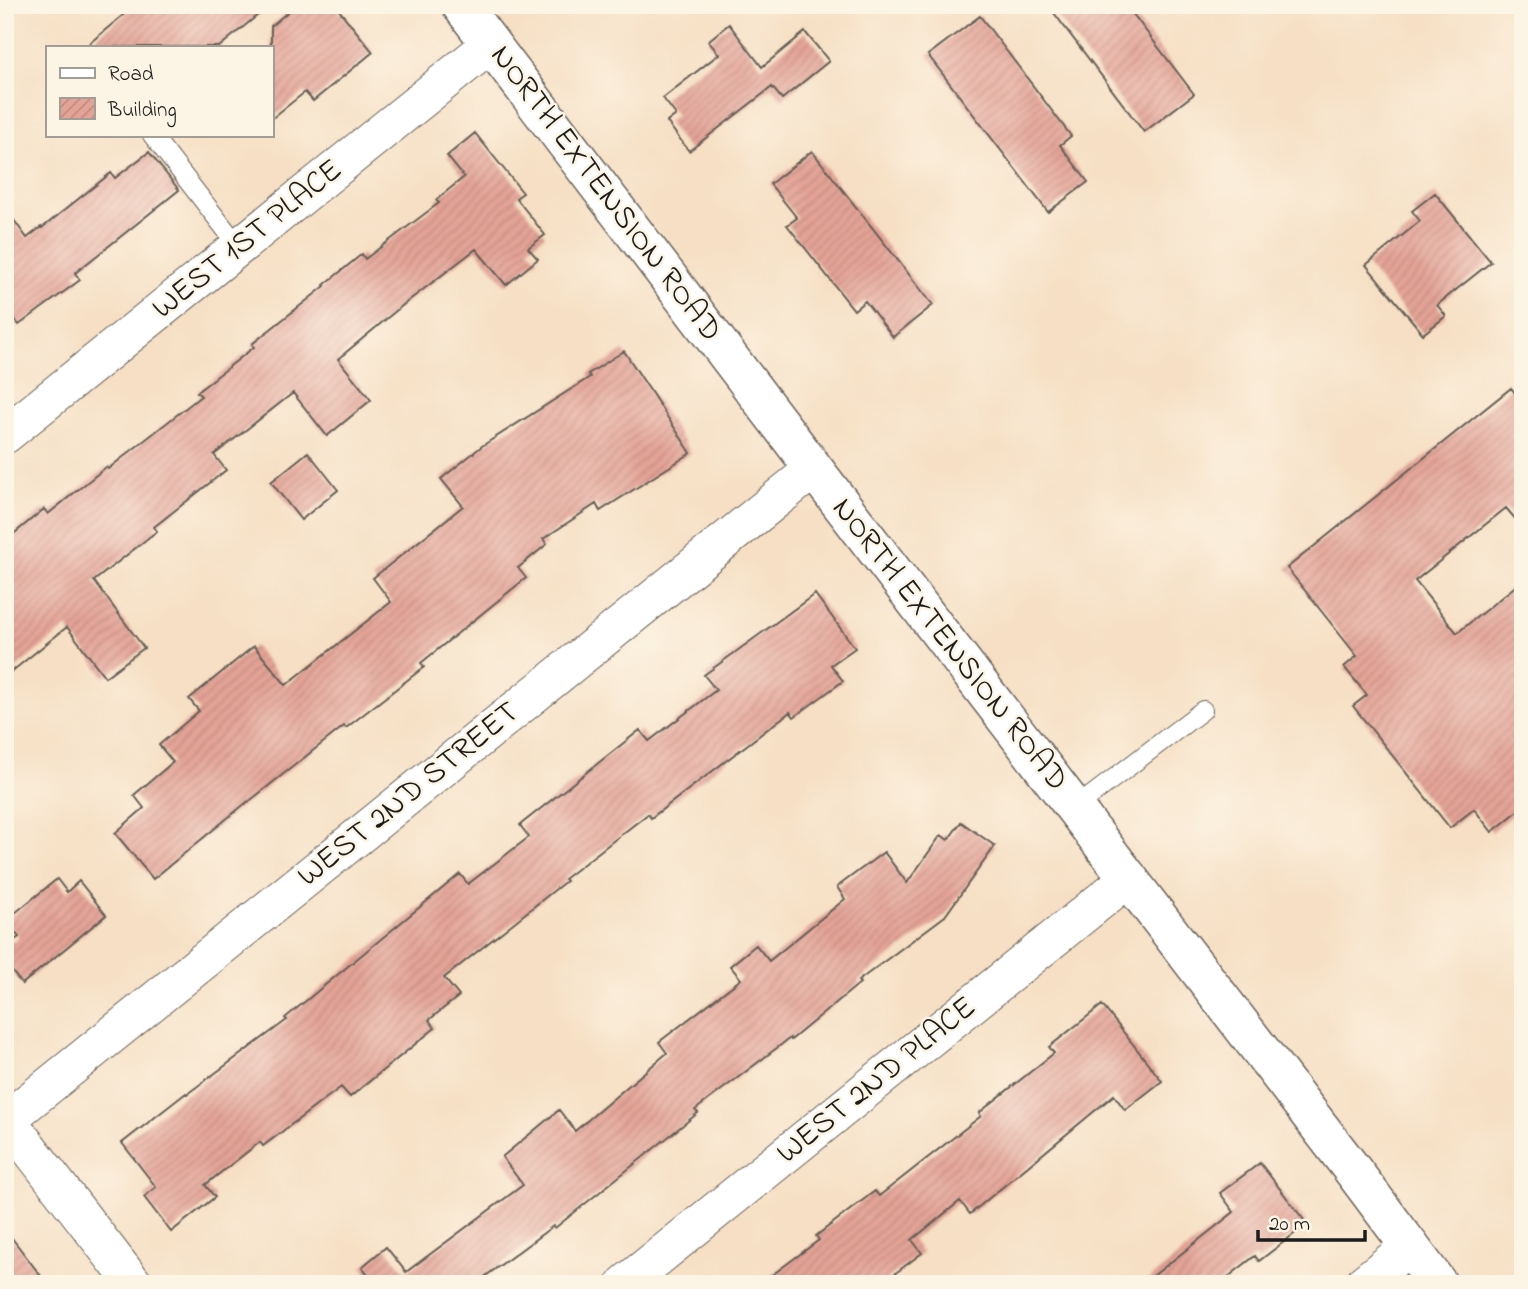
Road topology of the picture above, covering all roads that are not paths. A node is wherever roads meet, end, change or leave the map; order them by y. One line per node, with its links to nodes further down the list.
1 (461, 5): 2 (street, NORTH EXTENSION ROAD)
2 (491, 44): 4 (street, WEST 1ST PLACE); 6 (street, NORTH EXTENSION ROAD)
3 (153, 136): 4 (lane)
4 (239, 247): 5 (street, WEST 1ST PLACE)
5 (5, 435)
6 (814, 469): 8 (street, NORTH EXTENSION ROAD); 10 (street, WEST 2ND STREET)
7 (1203, 710): 8 (lane)
8 (1075, 808): 9 (street, NORTH EXTENSION ROAD)
9 (1129, 878): 11 (street, NORTH EXTENSION ROAD); 13 (street, WEST 2ND PLACE)
10 (6, 1119): 12 (street)
11 (1410, 1246): 14 (street); 15 (street, NORTH EXTENSION ROAD)
12 (134, 1284)
13 (625, 1284)
14 (1363, 1284)
15 (1438, 1284)

